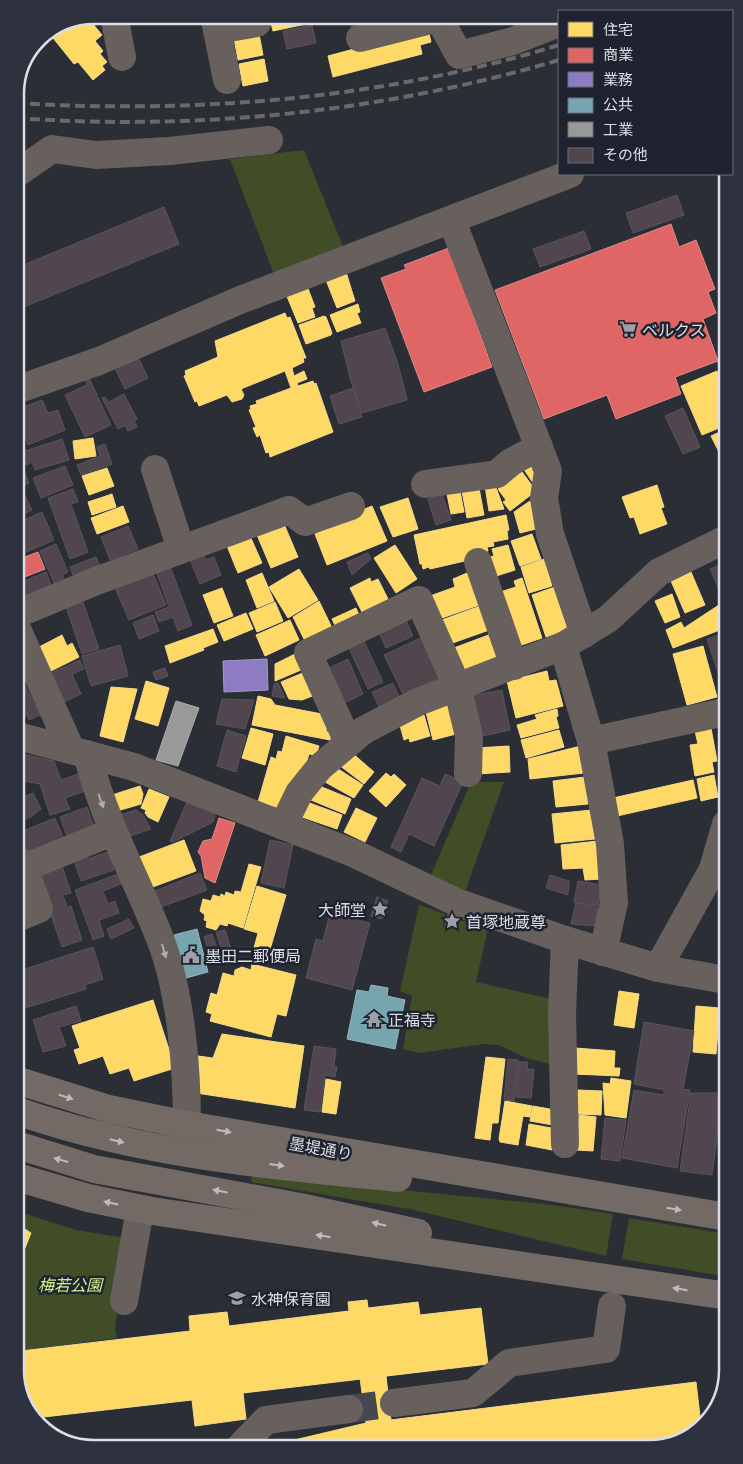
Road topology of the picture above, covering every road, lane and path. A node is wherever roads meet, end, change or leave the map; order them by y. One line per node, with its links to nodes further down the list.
1 (116, 24): 7 (street)
2 (216, 24): 8 (street)
3 (410, 24): 6 (street)
4 (442, 24): 5 (street)
5 (556, 24)
6 (360, 38)
7 (122, 57)
8 (227, 80)
9 (269, 140): 10 (street)
10 (24, 168)
11 (567, 175): 12 (street)
12 (452, 221): 13 (street); 14 (street)
13 (24, 387)
14 (539, 447): 16 (street); 22 (street)
15 (155, 469): 19 (street)
16 (426, 484)
17 (350, 506): 19 (street)
18 (719, 542): 22 (street)
19 (181, 549): 21 (street)
20 (478, 562): 24 (street)
21 (24, 611)
22 (574, 640): 24 (street); 28 (street)
23 (24, 643): 30 (street)
24 (514, 666): 25 (street)
25 (457, 686): 29 (street); 29 (street); 31 (street)
26 (719, 721): 28 (street)
27 (24, 738): 30 (street)
28 (591, 741): 39 (street)
29 (348, 742): 32 (street)
30 (79, 752): 32 (street); 33 (street, one-way to 33)
31 (468, 773)
32 (283, 826): 38 (street)
33 (112, 832): 34 (street); 44 (street, one-way to 44)
34 (24, 863)
35 (719, 870): 40 (street)
36 (24, 872): 37 (street)
37 (24, 916)
38 (565, 940): 39 (street); 45 (street)
39 (603, 952): 40 (street)
40 (658, 968): 41 (street)
41 (719, 979)
42 (24, 1082): 44 (main road, 墨堤通り, one-way to 44)
43 (24, 1113): 48 (main road, 墨堤通り, one-way to 48)
44 (188, 1125): 48 (main road, 墨堤通り, one-way to 48)
45 (564, 1144)
46 (24, 1147): 51 (main road, one-way to 46)
47 (24, 1179): 49 (main road, one-way to 47)
48 (626, 1201): 50 (main road, 墨堤通り, one-way to 50)
49 (140, 1209): 51 (main road, one-way to 49); 53 (street)
50 (719, 1216)
51 (614, 1278): 52 (main road, one-way to 51)
52 (719, 1295)
53 (124, 1301)
54 (612, 1306): 55 (street)
55 (394, 1403)
56 (349, 1409): 57 (street)
57 (247, 1440)

